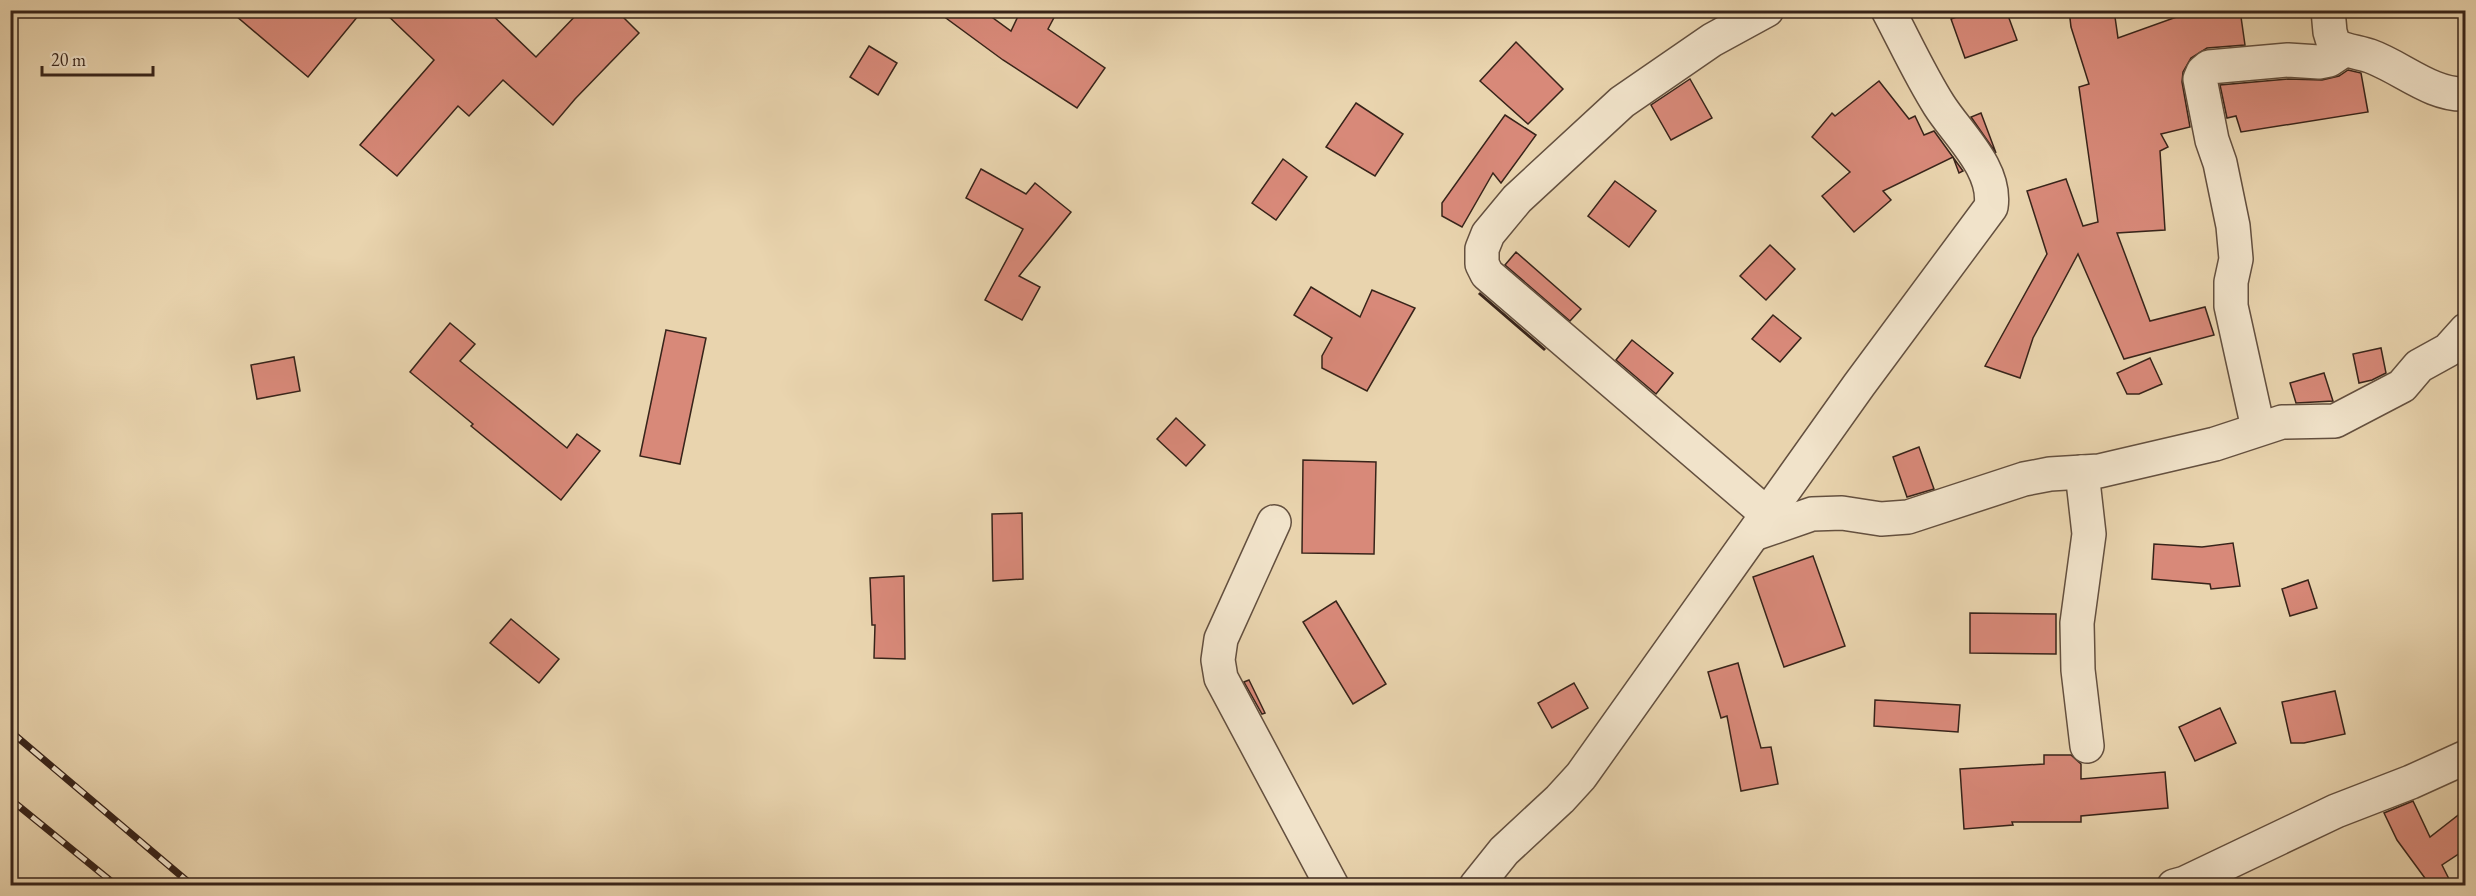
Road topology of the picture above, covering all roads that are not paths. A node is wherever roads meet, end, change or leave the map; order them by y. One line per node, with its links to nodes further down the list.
1 (1767, 10): 10 (street)
2 (1888, 10): 10 (street)
3 (2328, 10): 4 (street)
4 (2344, 50): 5 (street); 7 (street)
5 (2466, 94)
6 (2466, 330): 7 (street)
7 (2258, 428): 8 (street)
8 (2082, 472): 10 (street); 11 (street)
9 (1274, 522): 13 (street)
10 (1761, 524): 14 (street)
11 (2087, 746)
12 (2464, 758): 15 (street)
13 (1332, 885)
14 (1476, 885)
15 (2174, 885)

